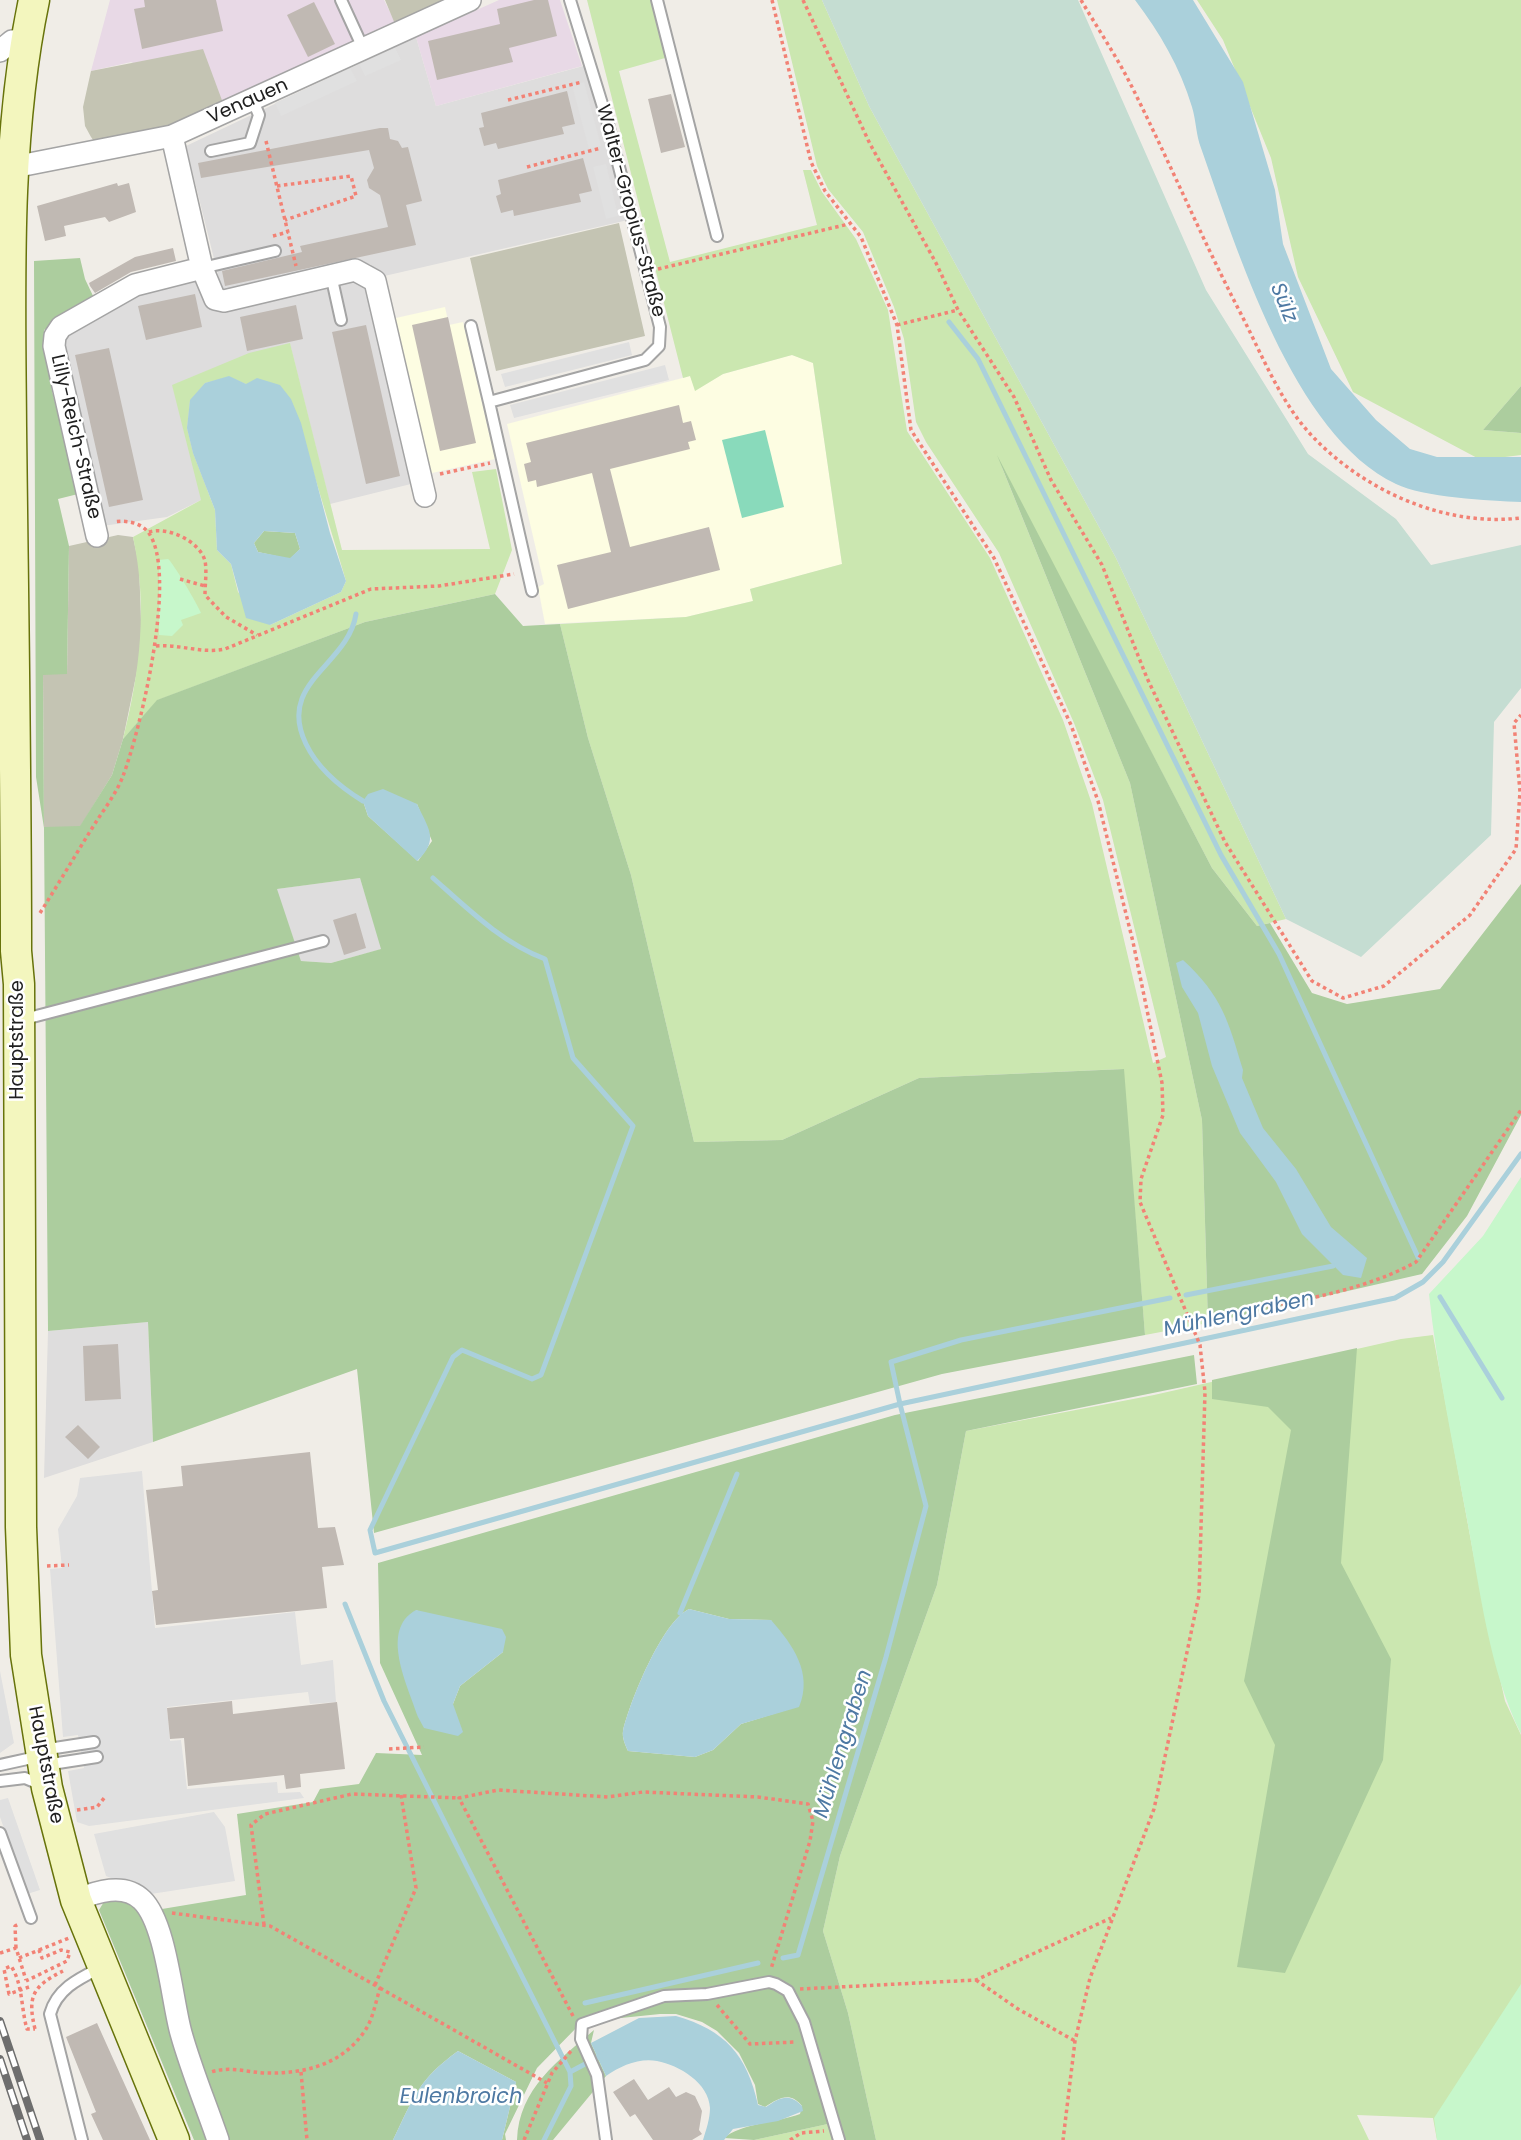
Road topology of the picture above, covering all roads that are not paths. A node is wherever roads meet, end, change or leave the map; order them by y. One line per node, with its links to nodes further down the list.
1 (34, 0): 6 (main road, Hauptstraße)
2 (341, 0): 7 (lane)
3 (470, 0): 7 (street, Venauen)
4 (570, 0): 20 (lane, Walter-Gropius-Straße)
5 (657, 0): 12 (lane)
6 (13, 46): 11 (main road, Hauptstraße)
7 (363, 48): 8 (street, Venauen)
8 (256, 108): 9 (street, Venauen); 10 (lane)
9 (172, 136): 11 (street, Venauen); 15 (street)
10 (211, 151)
11 (14, 166): 14 (main road, Hauptstraße)
12 (718, 236)
13 (275, 251): 15 (lane)
14 (6, 264): 19 (main road, Hauptstraße)
15 (202, 268): 16 (street); 22 (street, Lilly-Reich-Straße)
16 (331, 275): 17 (lane); 21 (street)
17 (341, 320)
18 (471, 326): 20 (lane)
19 (5, 365): 24 (main road, Hauptstraße)
20 (489, 402): 23 (lane)
21 (423, 487)
22 (96, 530)
23 (532, 591)
24 (7, 678): 26 (main road, Hauptstraße)
25 (323, 941): 27 (lane)
26 (11, 946): 27 (main road, Hauptstraße)
27 (18, 1021): 28 (main road, Hauptstraße)
28 (9, 1069): 32 (main road, Hauptstraße)
29 (94, 1742): 32 (lane)
30 (97, 1757): 32 (lane)
31 (1, 1763): 32 (lane)
32 (42, 1765): 33 (lane); 35 (main road, Hauptstraße)
33 (0, 1781)
34 (0, 1833): 36 (lane)
35 (76, 1900): 37 (main road, Hauptstraße); 41 (street)
36 (31, 1918)
37 (103, 1966): 39 (lane); 40 (main road, Hauptstraße)
38 (837, 2135): 42 (lane)
39 (82, 2140)
40 (174, 2140)
41 (218, 2140)
42 (606, 2140)

